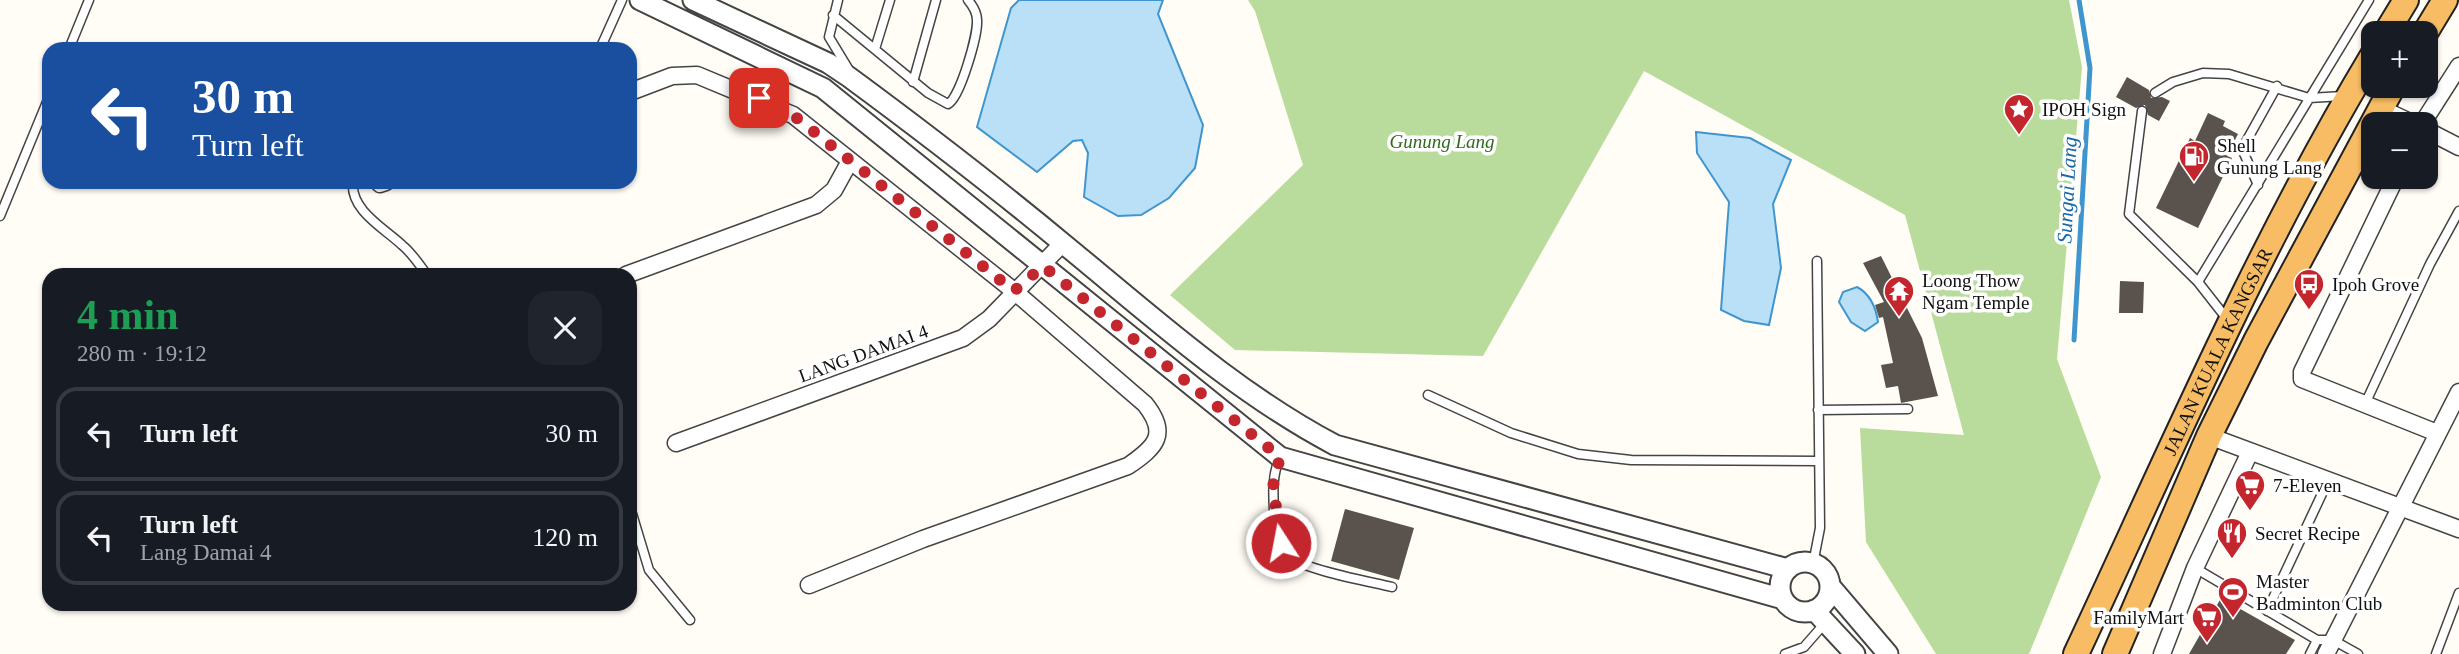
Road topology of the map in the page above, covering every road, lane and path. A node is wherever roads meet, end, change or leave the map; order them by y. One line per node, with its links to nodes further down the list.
1 (89, 0): 15 (lane)
2 (622, 0): 16 (lane)
3 (640, 0): 43 (street)
4 (693, 0): 20 (street)
5 (838, 0): 12 (lane)
6 (890, 0): 17 (lane)
7 (936, 0): 21 (lane)
8 (968, 0): 21 (lane)
9 (2369, 0): 26 (lane)
10 (2406, 0): 13 (highway)
11 (2445, 0): 14 (highway)
12 (833, 15): 17 (lane); 20 (lane)
13 (2393, 21)
14 (2432, 21)
15 (72, 42)
16 (603, 42)
17 (875, 49): 21 (lane)
18 (2459, 66): 31 (street)
19 (2361, 76): 25 (highway, JALAN KUALA KANGSAR)
20 (849, 77): 41 (street)
21 (913, 82)
22 (2277, 86): 24 (lane); 26 (lane); 36 (lane)
23 (637, 89): 35 (street)
24 (2155, 93)
25 (2349, 96): 26 (lane); 48 (highway, JALAN KUALA KANGSAR)
26 (2309, 97): 36 (lane)
27 (2386, 98): 28 (highway, JALAN KUALA KANGSAR)
28 (2380, 107): 30 (street); 55 (highway, JALAN KUALA KANGSAR)
29 (2142, 111): 46 (lane)
30 (2390, 112)
31 (2430, 112)
32 (42, 114): 40 (lane)
33 (2438, 136): 34 (street)
34 (2459, 147)
35 (850, 161): 45 (street); 47 (street)
36 (2258, 186): 46 (lane)
37 (353, 189): 44 (lane)
38 (2390, 189): 51 (street)
39 (2459, 211): 51 (lane)
40 (0, 216)
41 (1063, 243): 43 (street, LANG DAMAI 4); 66 (street)
42 (1817, 261): 53 (lane)
43 (1043, 266): 47 (street, LANG DAMAI 4); 58 (street)
44 (422, 268)
45 (637, 271)
46 (2198, 282): 48 (lane)
47 (1014, 291): 56 (street, LANG DAMAI 4); 67 (street)
48 (2231, 324): 79 (highway, JALAN KUALA KANGSAR)
49 (2459, 392): 54 (street)
50 (1428, 395): 59 (lane)
51 (2364, 404): 54 (street)
52 (1908, 409): 53 (lane)
53 (1818, 410): 59 (lane)
54 (2437, 433): 61 (street)
55 (2209, 436): 57 (street); 80 (highway, JALAN KUALA KANGSAR)
56 (676, 443)
57 (2250, 452): 60 (street); 65 (street)
58 (1280, 457): 69 (lane); 71 (street)
59 (1818, 461): 64 (lane)
60 (2328, 481): 61 (street); 72 (lane)
61 (2400, 507): 62 (street); 75 (street)
62 (2459, 529)
63 (637, 530): 74 (lane)
64 (1813, 564): 66 (street); 68 (street)
65 (2195, 568): 72 (lane); 81 (street)
66 (1788, 569): 71 (street)
67 (809, 585)
68 (1830, 586): 73 (street); 78 (street)
69 (1392, 587)
70 (2459, 593): 84 (lane)
71 (1783, 599): 73 (street)
72 (2267, 611): 75 (lane)
73 (1819, 617): 76 (lane); 77 (street)
74 (690, 620)
75 (2326, 645): 82 (lane); 83 (lane)
76 (1785, 654)
77 (1855, 654)
78 (1888, 654)
79 (2076, 654)
80 (2115, 654)
81 (2162, 654)
82 (2310, 654)
83 (2358, 654)
84 (2435, 654)

